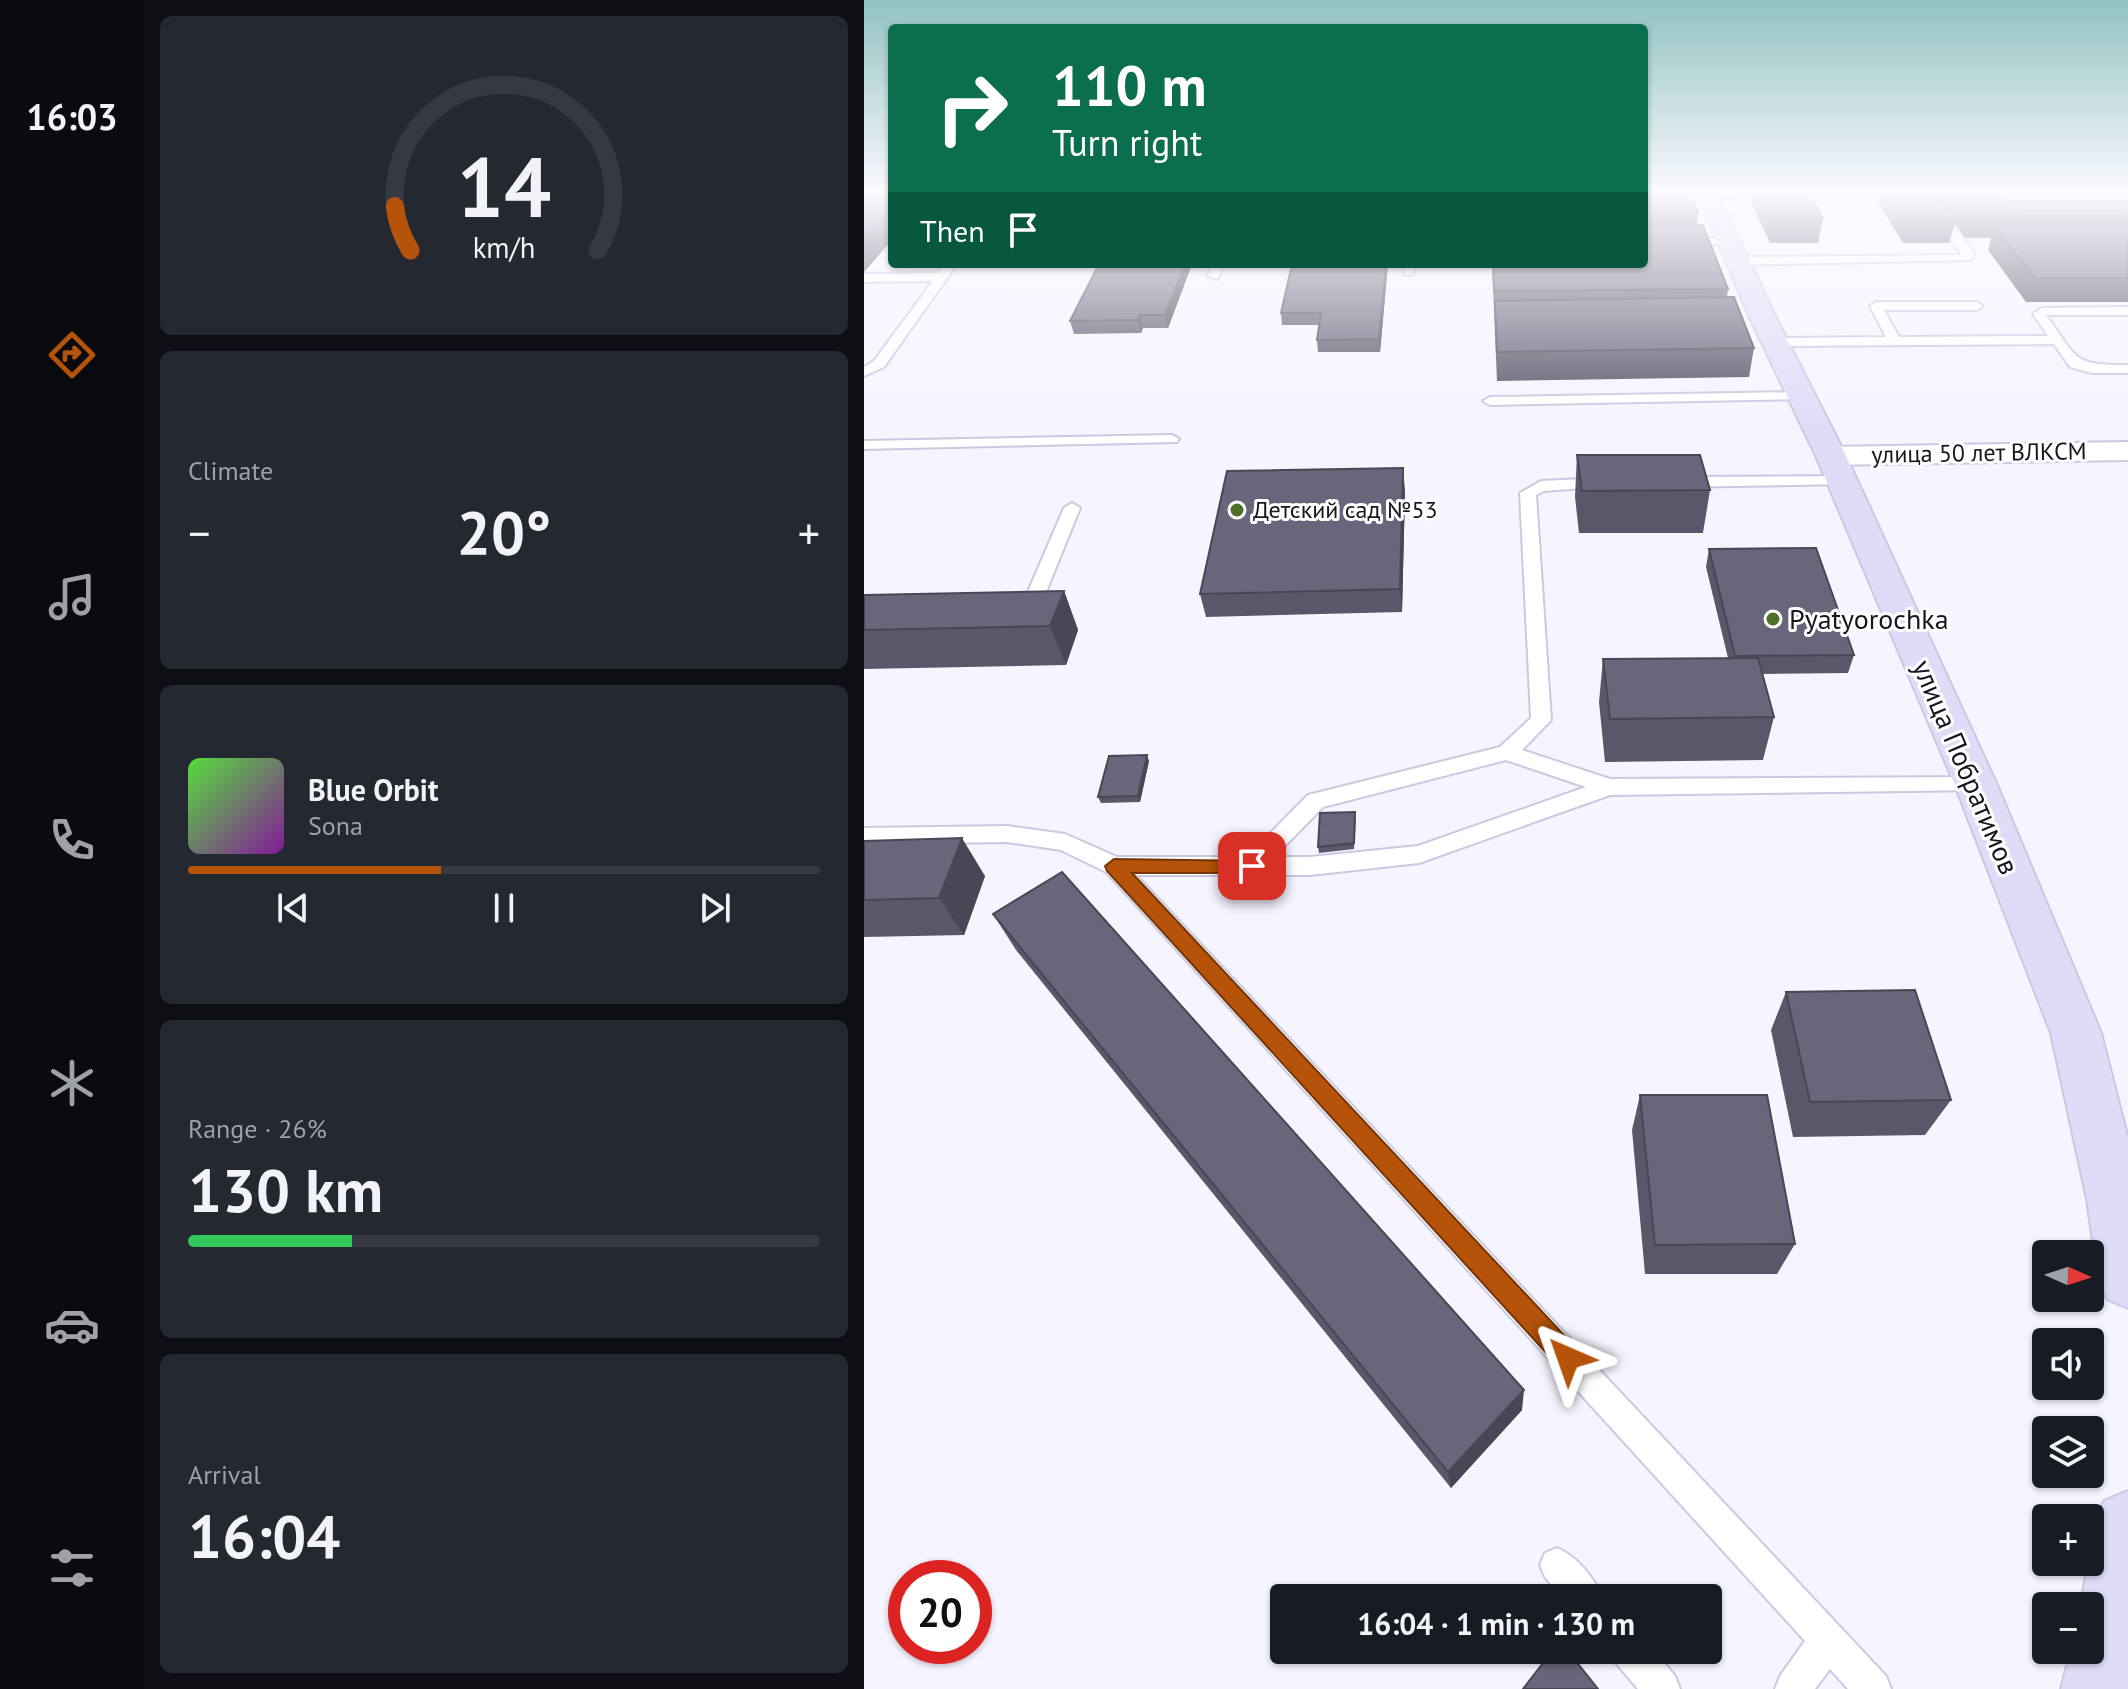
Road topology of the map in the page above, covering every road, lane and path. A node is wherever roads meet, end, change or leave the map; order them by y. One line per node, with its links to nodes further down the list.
1 (947, 270): 3 (lane)
2 (1739, 270): 7 (street, улица Побратимов)
3 (941, 277): 4 (lane); 11 (lane)
4 (864, 278)
5 (1977, 306): 9 (lane)
6 (2128, 311): 8 (lane)
7 (1761, 326): 9 (lane); 14 (street, улица Побратимов)
8 (2057, 340): 9 (lane); 12 (lane)
9 (1895, 341)
10 (864, 364): 11 (lane)
11 (879, 364): 13 (lane)
12 (2128, 369)
13 (864, 372)
14 (1802, 396): 15 (lane); 19 (street, улица Побратимов)
15 (1490, 401)
16 (1172, 439): 17 (lane)
17 (864, 445)
18 (2128, 451): 19 (street, улица 50 лет ВЛКСМ)
19 (1836, 468): 21 (lane); 25 (street, улица Побратимов)
20 (1625, 483): 24 (lane)
21 (1656, 483)
22 (1072, 508): 23 (lane)
23 (1001, 607)
24 (1507, 753): 26 (lane); 29 (lane)
25 (1976, 785): 26 (lane); 30 (street, улица Побратимов)
26 (1609, 787): 29 (lane)
27 (864, 836): 28 (lane)
28 (1114, 866): 29 (lane); 34 (lane)
29 (1252, 866)
30 (2128, 1278)
31 (2128, 1525): 39 (street)
32 (1557, 1565): 33 (lane)
33 (1573, 1584)
34 (1828, 1640): 37 (lane); 38 (lane)
35 (1641, 1664): 36 (lane)
36 (1662, 1689)
37 (1793, 1689)
38 (1873, 1689)
39 (2098, 1689)

